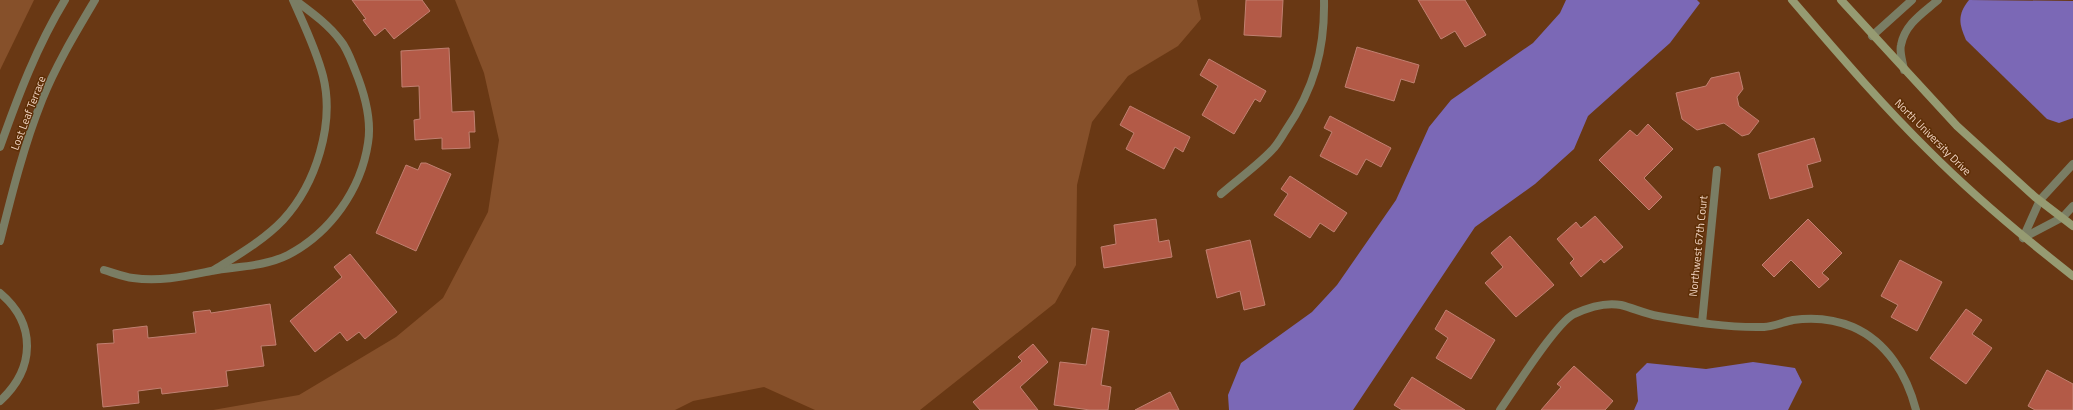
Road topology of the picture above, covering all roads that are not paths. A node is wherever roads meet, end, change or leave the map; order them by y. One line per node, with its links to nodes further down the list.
1 (65, 0): 11 (street, Lost Leaf Terrace)
2 (95, 0): 20 (street, Lost Leaf Terrace)
3 (294, 0): 22 (street); 22 (street)
4 (1324, 0): 14 (street)
5 (1792, 0): 19 (main road, North University Drive)
6 (1841, 0): 9 (main road)
7 (1912, 0): 9 (street)
8 (1938, 0): 10 (street)
9 (1872, 36): 10 (main road)
10 (1904, 70): 15 (main road)
11 (0, 147)
12 (2073, 164): 15 (street)
13 (1717, 170): 25 (street, Northwest 67th Court)
14 (1221, 194)
15 (2040, 200): 17 (main road); 19 (street)
16 (2073, 206): 17 (street)
17 (2063, 217): 18 (main road); 19 (street)
18 (2073, 226)
19 (2023, 238): 23 (main road, North University Drive)
20 (0, 241)
21 (104, 270): 22 (street)
22 (213, 271)
23 (2073, 276)
24 (0, 293): 26 (street)
25 (1702, 323): 27 (street); 28 (street)
26 (0, 401)
27 (1500, 410)
28 (1916, 410)

